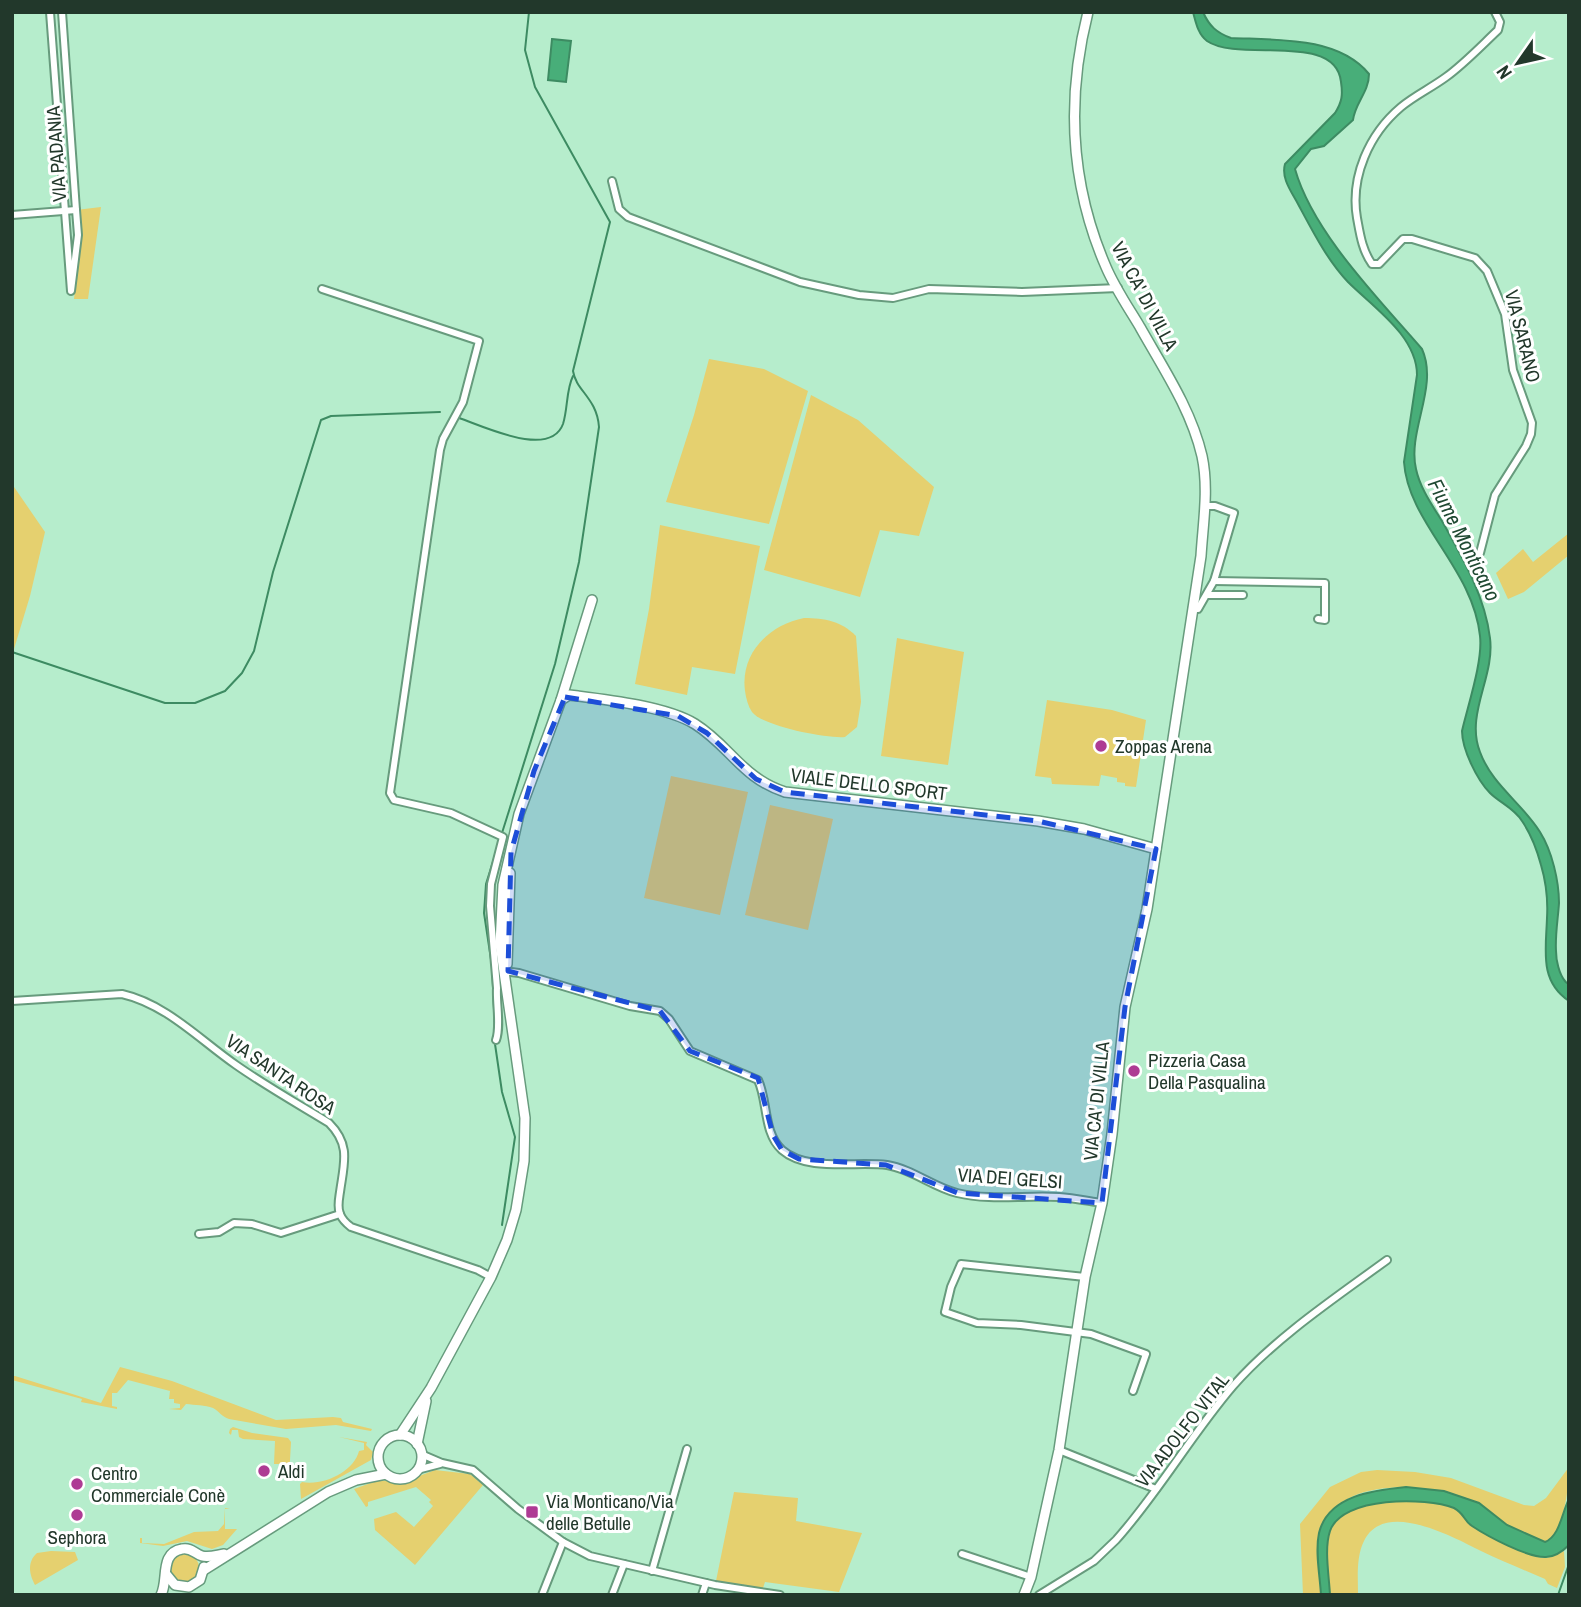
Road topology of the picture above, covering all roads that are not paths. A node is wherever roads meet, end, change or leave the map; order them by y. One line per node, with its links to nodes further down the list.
1 (50, 12): 6 (street, VIA PADANIA)
2 (62, 12): 5 (street, VIA PADANIA)
3 (1088, 12): 11 (street, VIA CA' DI VILLA)
4 (1495, 12): 14 (street, VIA SARANO)
5 (66, 75): 6 (street); 8 (street, VIA PADANIA)
6 (55, 76): 9 (street, VIA PADANIA)
7 (612, 181): 11 (street)
8 (76, 210): 9 (street, VIA PADANIA); 9 (street)
9 (65, 211): 10 (street)
10 (12, 215)
11 (1118, 288): 13 (street, VIA CA' DI VILLA)
12 (322, 289): 23 (street)
13 (1205, 506): 15 (street); 19 (street, VIA CA' DI VILLA)
14 (1480, 553)
15 (1214, 581): 16 (street); 20 (street)
16 (1208, 595): 17 (street); 19 (street)
17 (1243, 595)
18 (592, 600): 21 (street)
19 (1192, 609): 22 (street, VIA CA' DI VILLA)
20 (1325, 629)
21 (561, 700): 22 (street, VIALE DELLO SPORT); 24 (street)
22 (1156, 849): 28 (street, VIA CA' DI VILLA)
23 (490, 906): 24 (street); 27 (street)
24 (504, 907): 25 (street)
25 (505, 971): 28 (street, VIA DEI GELSI); 32 (street)
26 (12, 1001): 29 (street, VIA SANTA ROSA)
27 (496, 1040)
28 (1102, 1203): 33 (street, VIA CA' DI VILLA)
29 (340, 1214): 30 (street); 32 (street)
30 (199, 1234)
31 (1387, 1260): 49 (street, VIA ADOLFO VITAL)
32 (491, 1277): 35 (street)
33 (1085, 1277): 34 (street, VIA CA' DI VILLA); 34 (street)
34 (1077, 1332): 36 (street); 42 (street, VIA CA' DI VILLA)
35 (431, 1388): 37 (street); 38 (street)
36 (1133, 1391)
37 (413, 1415): 38 (street); 39 (street)
38 (419, 1430): 40 (street)
39 (400, 1436): 40 (street); 44 (street)
40 (416, 1444): 43 (street)
41 (687, 1449): 56 (street)
42 (1059, 1450): 49 (street); 58 (street, VIA CA' DI VILLA)
43 (421, 1454): 45 (street); 46 (street)
44 (378, 1461): 47 (street); 48 (street)
45 (442, 1463): 46 (street); 50 (street)
46 (417, 1471): 47 (street)
47 (386, 1474): 48 (street)
48 (356, 1480): 51 (street)
49 (1156, 1489): 68 (street, VIA ADOLFO VITAL)
50 (563, 1542): 54 (street); 63 (street)
51 (232, 1552): 53 (street); 55 (street)
52 (962, 1553): 58 (street)
53 (200, 1556): 55 (street); 57 (street)
54 (624, 1564): 56 (street); 64 (street)
55 (204, 1570): 60 (street)
56 (652, 1571): 59 (street)
57 (166, 1574): 60 (street); 61 (street)
58 (1031, 1577): 67 (street, VIA CA' DI VILLA)
59 (706, 1583): 65 (street); 66 (street)
60 (183, 1587): 62 (street)
61 (161, 1595)
62 (171, 1595)
63 (542, 1595)
64 (612, 1595)
65 (702, 1595)
66 (780, 1595)
67 (1024, 1595)
68 (1039, 1595)

